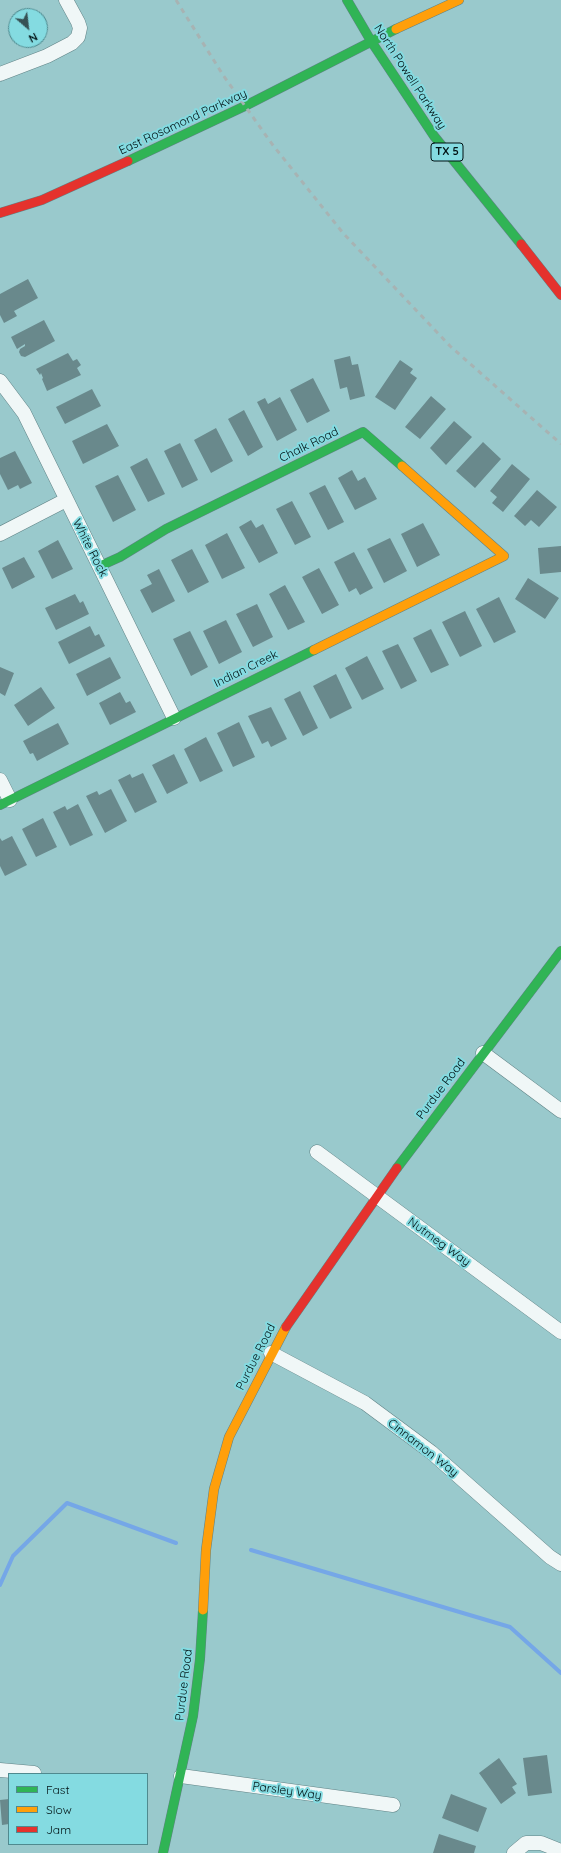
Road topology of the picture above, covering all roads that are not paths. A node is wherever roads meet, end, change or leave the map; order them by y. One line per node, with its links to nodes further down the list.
1 (66, 0): 5 (street)
2 (347, 0): 4 (street, North Powell Parkway / TX 5)
3 (458, 0): 4 (street, East Rosamond Parkway)
4 (371, 42): 6 (street, East Rosamond Parkway); 7 (street, North Powell Parkway / TX 5)
5 (0, 74)
6 (0, 213)
7 (561, 295)
8 (0, 381): 9 (street, White Rock)
9 (66, 500): 10 (street); 12 (street, White Rock)
10 (0, 534)
11 (504, 556): 12 (street, Chalk Road); 13 (street, Indian Creek)
12 (100, 566): 13 (street, White Rock)
13 (174, 718): 15 (street, Indian Creek)
14 (0, 780): 15 (street)
15 (5, 802)
16 (561, 951): 17 (street, Purdue Road)
17 (483, 1053): 18 (street); 20 (street, Purdue Road)
18 (561, 1111)
19 (316, 1152): 20 (street, Nutmeg Way)
20 (376, 1196): 21 (street, Nutmeg Way); 22 (street, Purdue Road)
21 (561, 1332)
22 (271, 1353): 23 (street, Cinnamon Way); 26 (street, Purdue Road)
23 (561, 1564)
24 (0, 1770): 25 (street)
25 (34, 1773)
26 (181, 1776): 27 (street, Parsley Way); 29 (street, Purdue Road)
27 (393, 1805)
28 (561, 1851): 30 (street)
29 (163, 1853)
30 (514, 1853)

